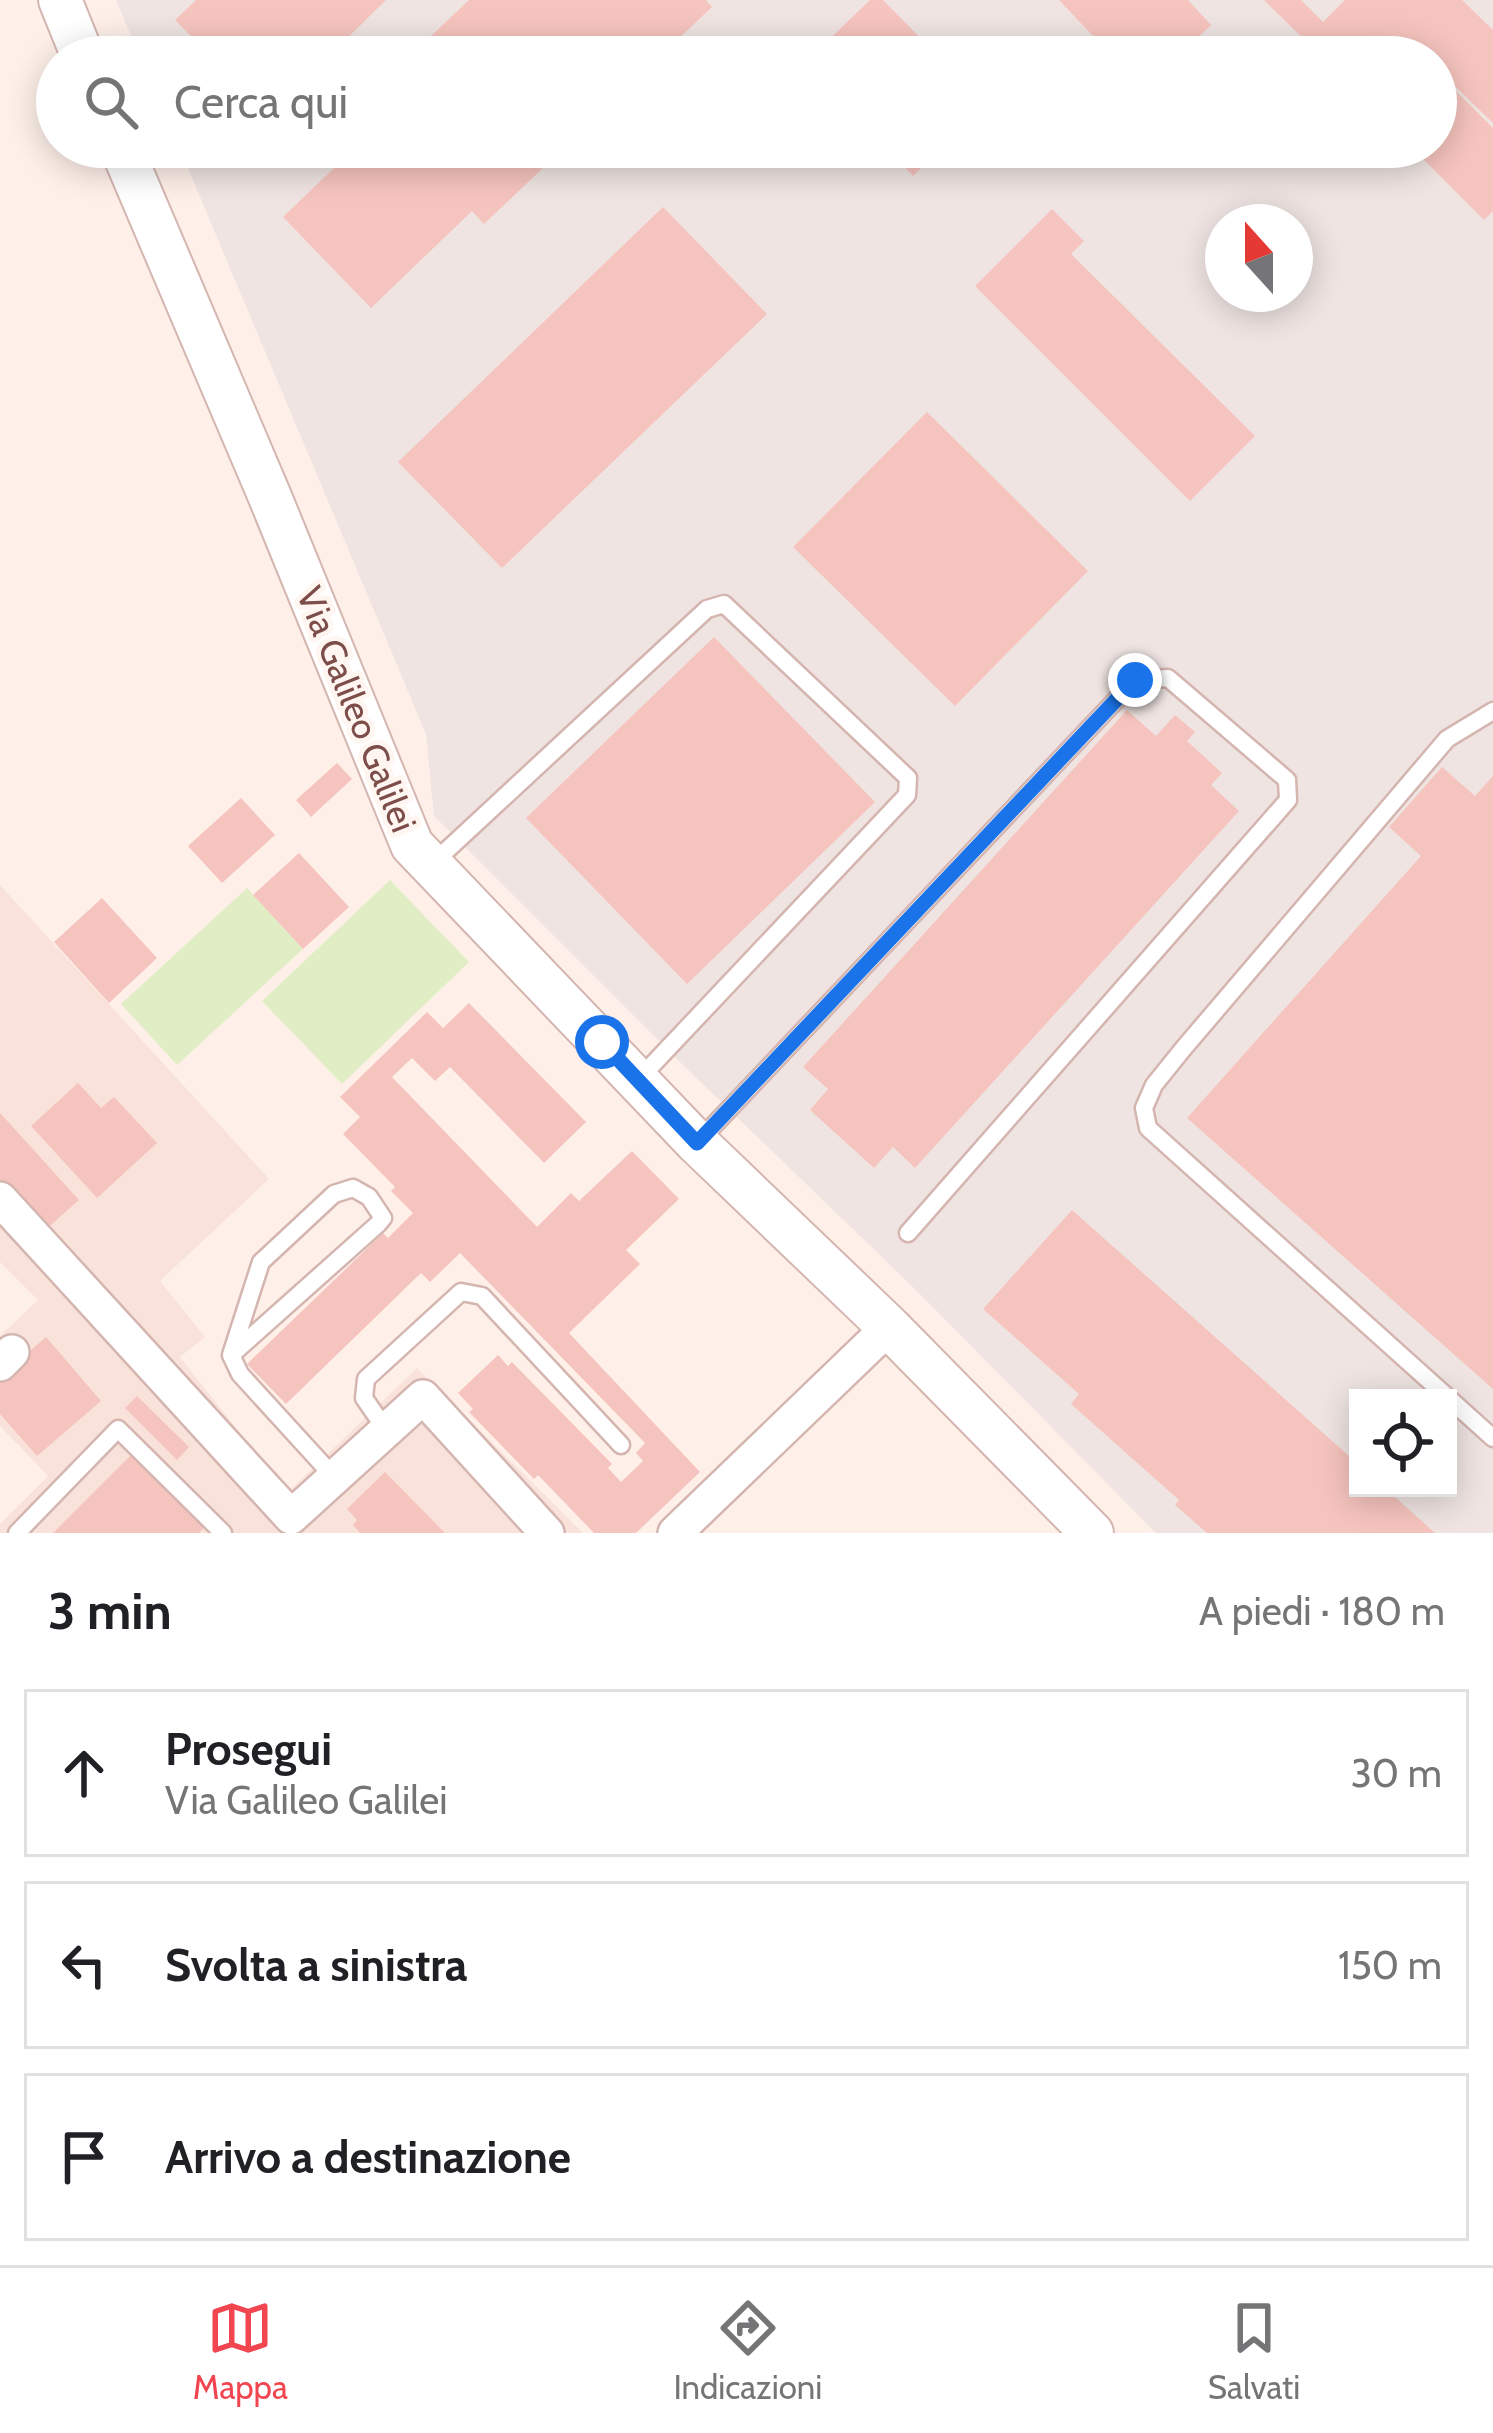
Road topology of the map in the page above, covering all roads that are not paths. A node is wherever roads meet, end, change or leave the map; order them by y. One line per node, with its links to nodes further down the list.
1 (60, 0): 2 (street)
2 (75, 36)
3 (130, 168): 5 (street, Via Galileo Galilei)
4 (1493, 711): 13 (lane)
5 (431, 865): 6 (street, Via Galileo Galilei); 6 (lane)
6 (637, 1081): 7 (street, Via Galileo Galilei)
7 (697, 1143): 9 (lane); 10 (street, Via Galileo Galilei)
8 (0, 1199): 16 (street)
9 (908, 1233)
10 (889, 1327): 20 (street); 21 (street, Via Galileo Galilei)
11 (231, 1355): 11 (lane); 15 (lane)
12 (386, 1430): 14 (lane); 15 (street); 19 (street)
13 (1493, 1438)
14 (621, 1445)
15 (334, 1478): 16 (street)
16 (290, 1528)
17 (17, 1533): 18 (lane)
18 (223, 1533)
19 (547, 1533)
20 (675, 1533)
21 (1092, 1533)

